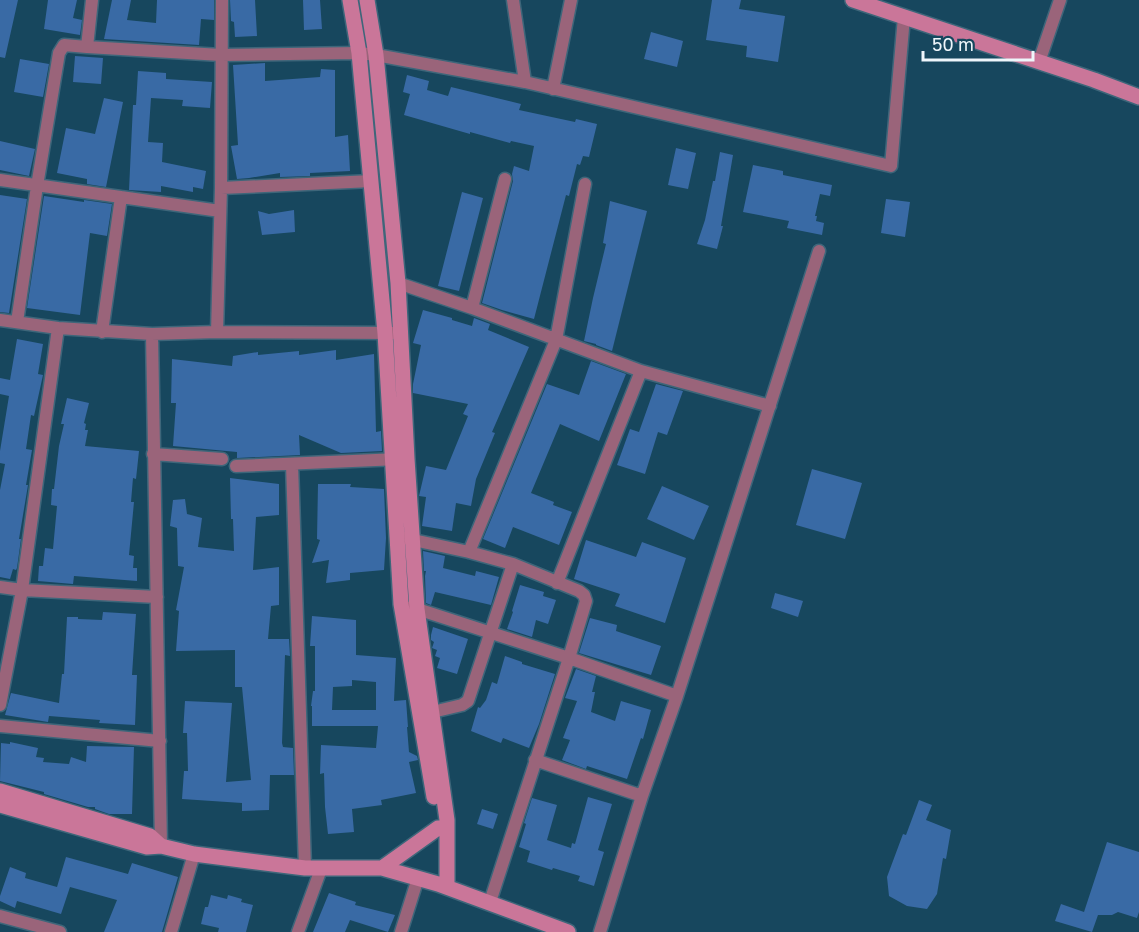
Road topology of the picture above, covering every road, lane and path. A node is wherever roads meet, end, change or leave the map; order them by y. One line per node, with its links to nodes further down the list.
1 (92, 0): 10 (street)
2 (222, 0): 12 (street)
3 (350, 0): 11 (street)
4 (367, 0): 13 (street)
5 (513, 0): 15 (street)
6 (571, 0): 16 (street)
7 (853, 0): 9 (street)
8 (1060, 0): 14 (street)
9 (903, 17): 14 (street); 16 (street)
10 (87, 48): 12 (street); 22 (street)
11 (359, 53): 12 (street); 13 (street); 20 (street)
12 (221, 55): 23 (street)
13 (376, 56): 15 (street); 27 (street)
14 (1039, 62): 17 (street)
15 (525, 82): 16 (street)
16 (554, 89)
17 (1139, 97)
18 (505, 179): 28 (street)
19 (0, 180): 22 (street)
20 (372, 181): 23 (street); 34 (street)
21 (585, 184): 36 (street)
22 (37, 186): 24 (street); 30 (street)
23 (221, 188): 25 (street)
24 (121, 197): 25 (street); 32 (street)
25 (220, 210): 33 (street)
26 (819, 251): 38 (street)
27 (398, 284): 28 (street); 34 (street)
28 (472, 308): 36 (street)
29 (0, 320): 30 (street)
30 (17, 322): 31 (street)
31 (58, 328): 32 (street); 49 (street)
32 (102, 332): 35 (street)
33 (217, 333): 34 (street); 35 (street)
34 (393, 333): 41 (street)
35 (152, 334): 39 (street)
36 (556, 340): 37 (street); 45 (street)
37 (641, 371): 38 (street); 47 (street)
38 (770, 406): 55 (street)
39 (153, 454): 40 (street); 50 (street)
40 (222, 459)
41 (399, 459): 42 (street); 44 (street)
42 (292, 464): 43 (street); 67 (street)
43 (236, 466)
44 (404, 538): 45 (street); 51 (street); 52 (street)
45 (469, 552): 46 (street)
46 (513, 564): 47 (street); 53 (street)
47 (557, 583): 54 (street)
48 (0, 587): 49 (street)
49 (22, 590): 50 (street); 56 (street)
50 (157, 597): 59 (street)
51 (401, 604): 52 (street); 57 (street)
52 (417, 609): 53 (street); 57 (street)
53 (491, 633): 54 (street); 57 (street)
54 (569, 658): 55 (street); 60 (street)
55 (677, 696): 62 (street)
56 (0, 705)
57 (426, 714): 64 (street); 71 (street)
58 (0, 726): 59 (street)
59 (160, 741): 65 (street)
60 (535, 760): 62 (street); 72 (street)
61 (0, 791): 65 (street)
62 (642, 796): 79 (street)
63 (0, 805): 65 (street)
64 (438, 828): 68 (street); 71 (street)
65 (161, 846): 66 (street)
66 (194, 854): 67 (street); 75 (street)
67 (305, 868): 69 (street)
68 (382, 868): 69 (street); 70 (street)
69 (321, 869): 76 (street)
70 (418, 878): 71 (street); 77 (street)
71 (442, 885): 72 (street)
72 (490, 902): 78 (street)
73 (0, 916): 74 (street)
74 (60, 932)
75 (171, 932)
76 (298, 932)
77 (401, 932)
78 (568, 932)
79 (600, 932)

